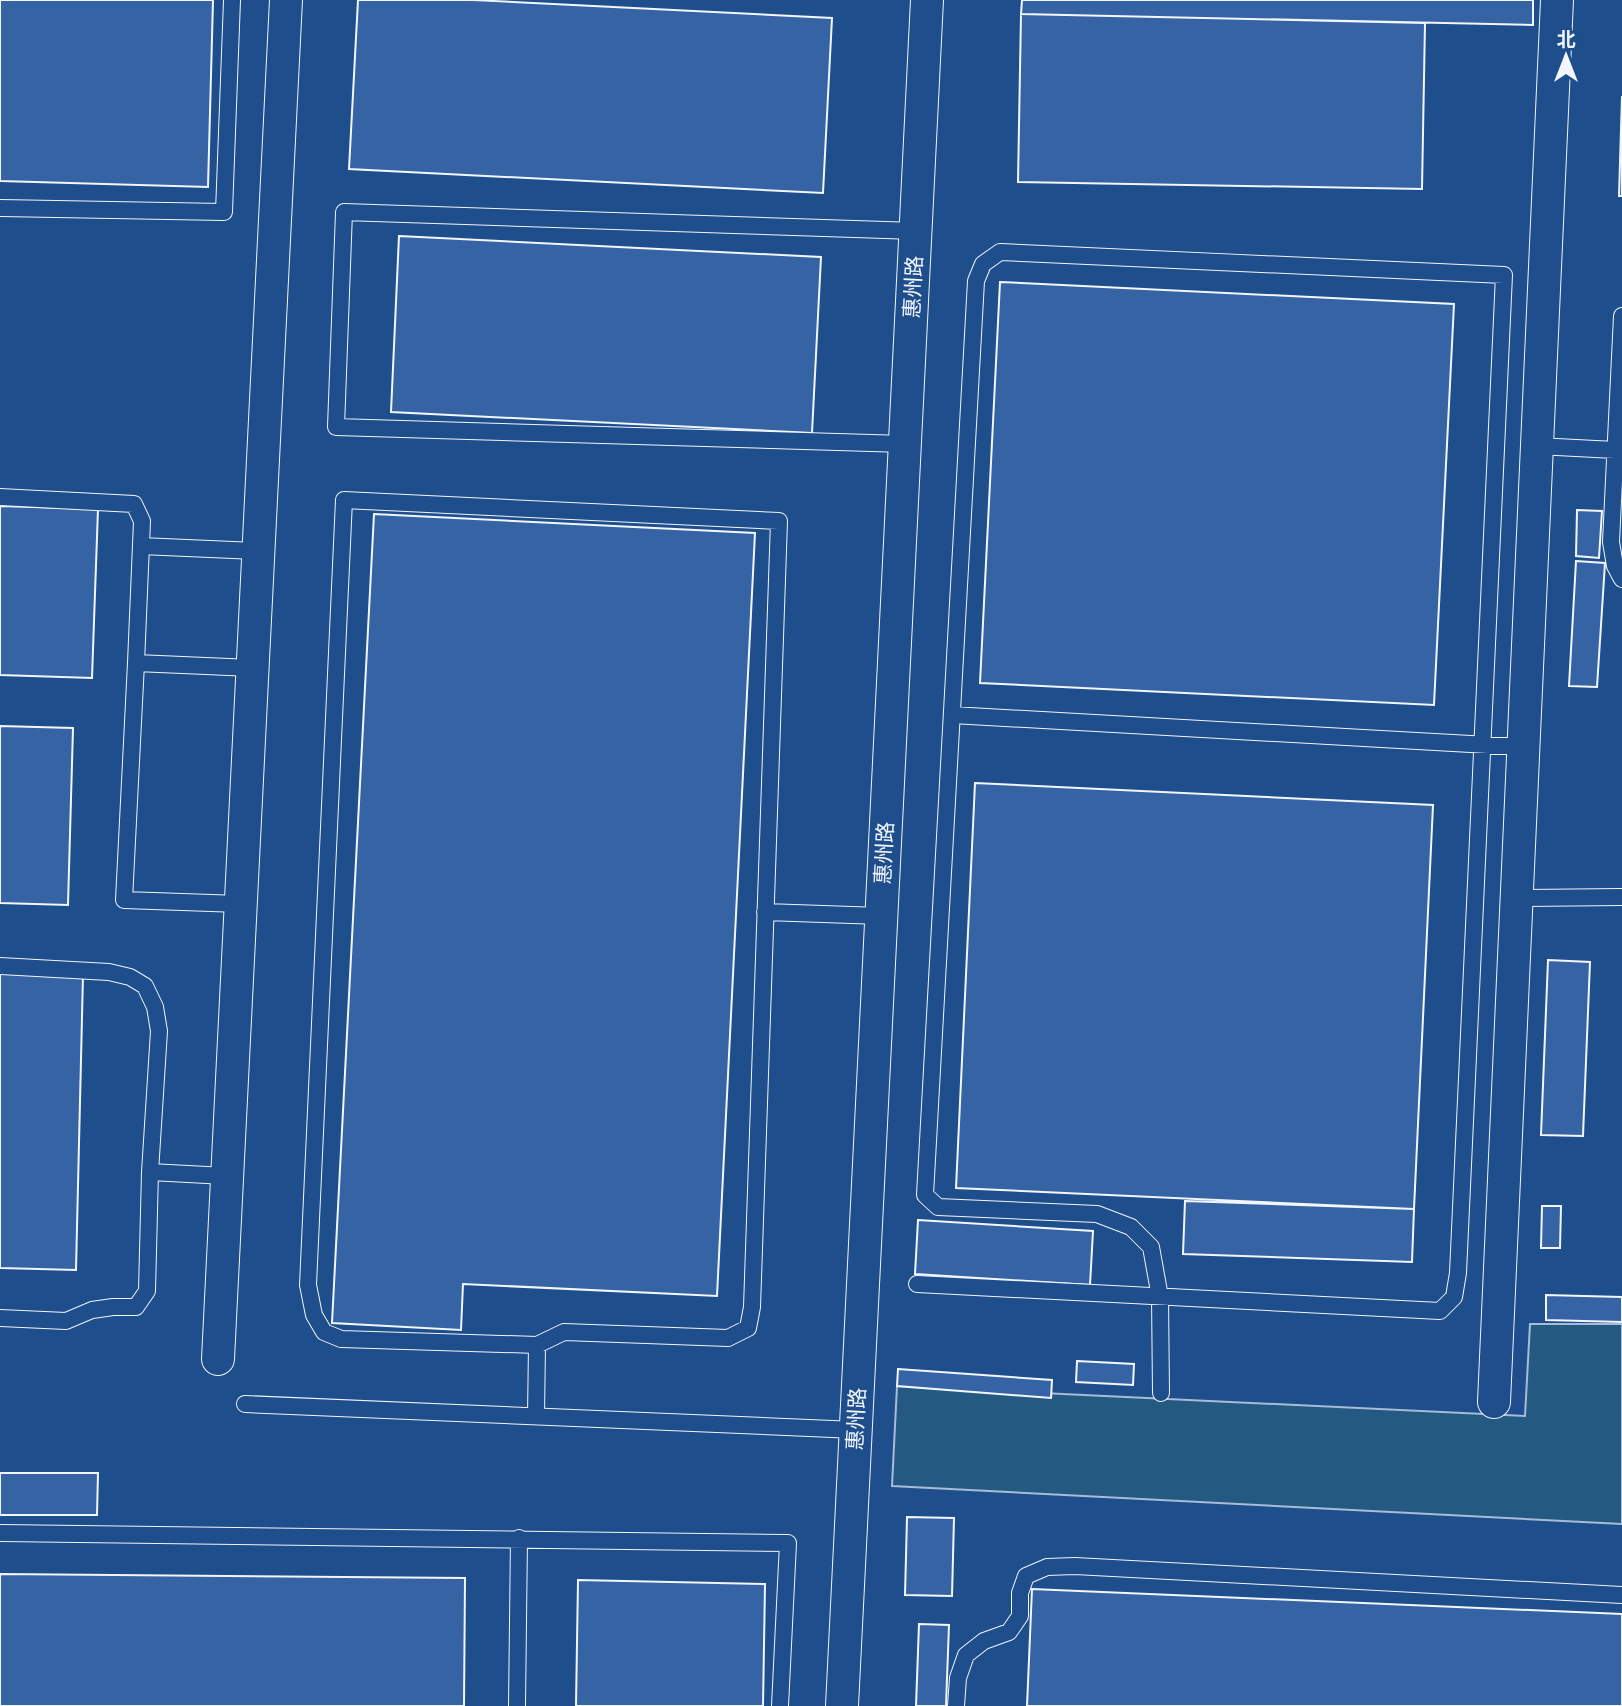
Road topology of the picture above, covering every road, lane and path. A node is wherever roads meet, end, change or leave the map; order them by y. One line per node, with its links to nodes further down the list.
1 (232, 0): 5 (lane)
2 (286, 0): 13 (street)
3 (927, 0): 6 (street, 惠州路)
4 (1557, 0): 9 (street)
5 (0, 208)
6 (916, 231): 8 (street, 惠州路); 8 (lane)
7 (1622, 316): 10 (lane)
8 (905, 444): 24 (street, 惠州路)
9 (1537, 446): 10 (lane); 19 (street)
10 (1615, 450): 14 (lane)
11 (0, 497): 12 (lane)
12 (141, 546): 13 (lane); 15 (lane)
13 (258, 551): 16 (street)
14 (1622, 579)
15 (136, 663): 16 (lane); 22 (lane)
16 (252, 668): 22 (street)
17 (952, 715): 18 (lane); 18 (lane); 29 (lane)
18 (1482, 744): 19 (lane); 29 (lane)
19 (1524, 747): 21 (street)
20 (1622, 897): 21 (lane)
21 (1517, 898): 34 (street)
22 (240, 904): 27 (street)
23 (765, 912): 24 (lane); 31 (lane); 31 (lane)
24 (881, 916): 37 (street, 惠州路)
25 (0, 966): 26 (lane)
26 (150, 1172): 27 (lane); 30 (lane)
27 (226, 1176): 32 (street)
28 (917, 1284): 29 (lane)
29 (1160, 1297): 33 (lane)
30 (0, 1318)
31 (537, 1345): 36 (lane)
32 (218, 1359)
33 (1161, 1393)
34 (1494, 1402)
35 (245, 1404): 36 (lane)
36 (536, 1416): 37 (lane)
37 (856, 1430): 43 (street, 惠州路)
38 (0, 1533): 39 (lane)
39 (519, 1538): 41 (lane); 42 (lane)
40 (1622, 1595): 44 (lane)
41 (517, 1706)
42 (780, 1706)
43 (842, 1706)
44 (956, 1706)

